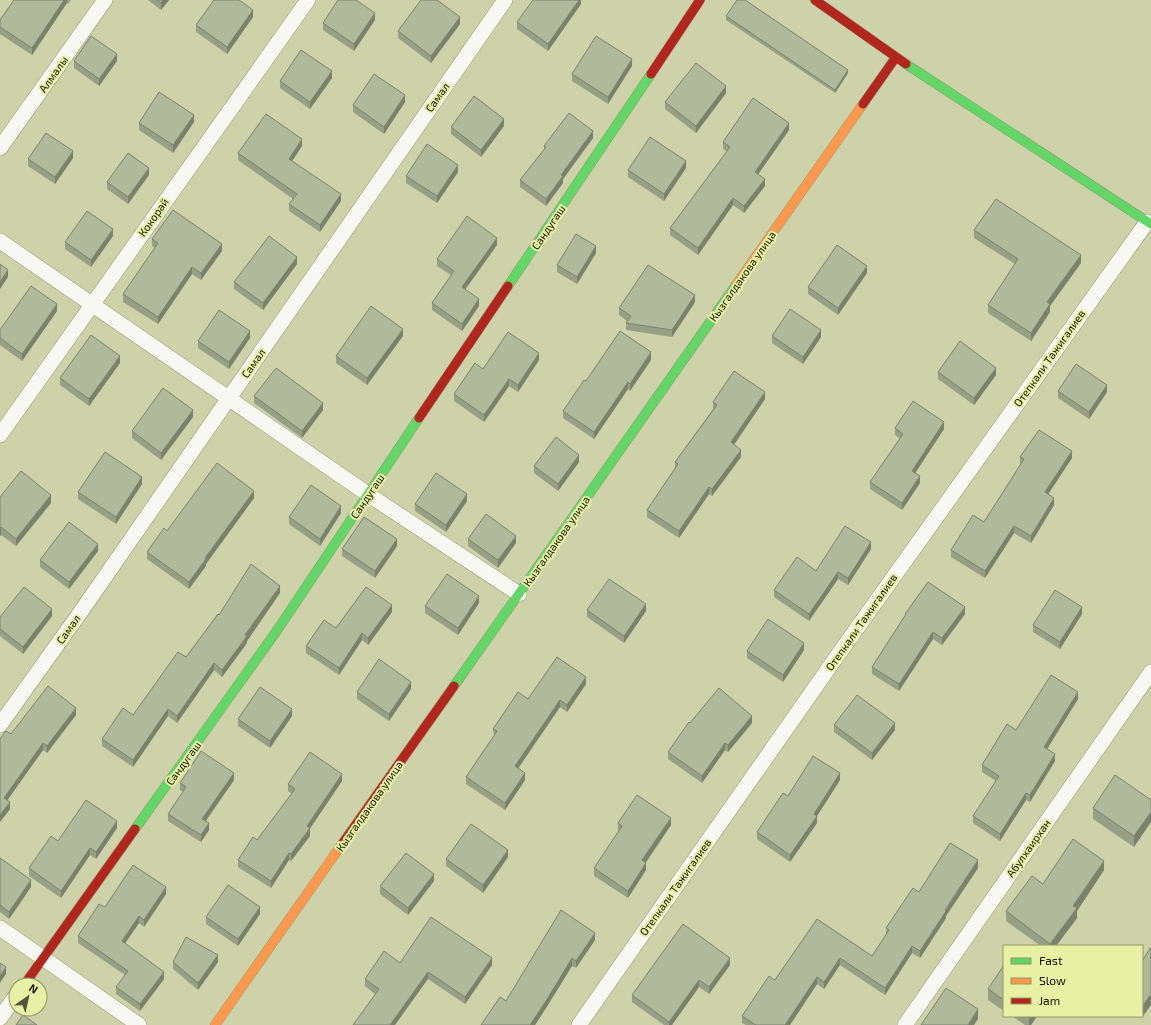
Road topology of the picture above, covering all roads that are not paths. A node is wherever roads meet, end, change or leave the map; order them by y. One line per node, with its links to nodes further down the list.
1 (105, 0): 7 (street, Алмалы)
2 (308, 0): 10 (street, Кокорай)
3 (505, 0): 11 (street, Самал)
4 (700, 0): 13 (street, Сандугаш)
5 (815, 0): 6 (street)
6 (896, 57): 8 (street); 14 (street, Кызгалдакова улица)
7 (0, 148)
8 (1149, 223): 24 (street, Отепкали Тажигалиев)
9 (0, 241): 10 (street)
10 (92, 305): 11 (street); 12 (street, Кокорай)
11 (229, 398): 13 (street); 16 (street, Самал)
12 (0, 435)
13 (369, 495): 14 (street); 18 (street, Сандугаш)
14 (519, 594): 23 (street, Кызгалдакова улица)
15 (1151, 672): 25 (street, Абулхаирхан)
16 (0, 725)
17 (0, 928): 18 (street)
18 (43, 957): 19 (street, Сандугаш); 22 (street)
19 (29, 977)
20 (8, 1007): 21 (street)
21 (0, 1018)
22 (139, 1025)
23 (215, 1025)
24 (579, 1025)
25 (905, 1025)

